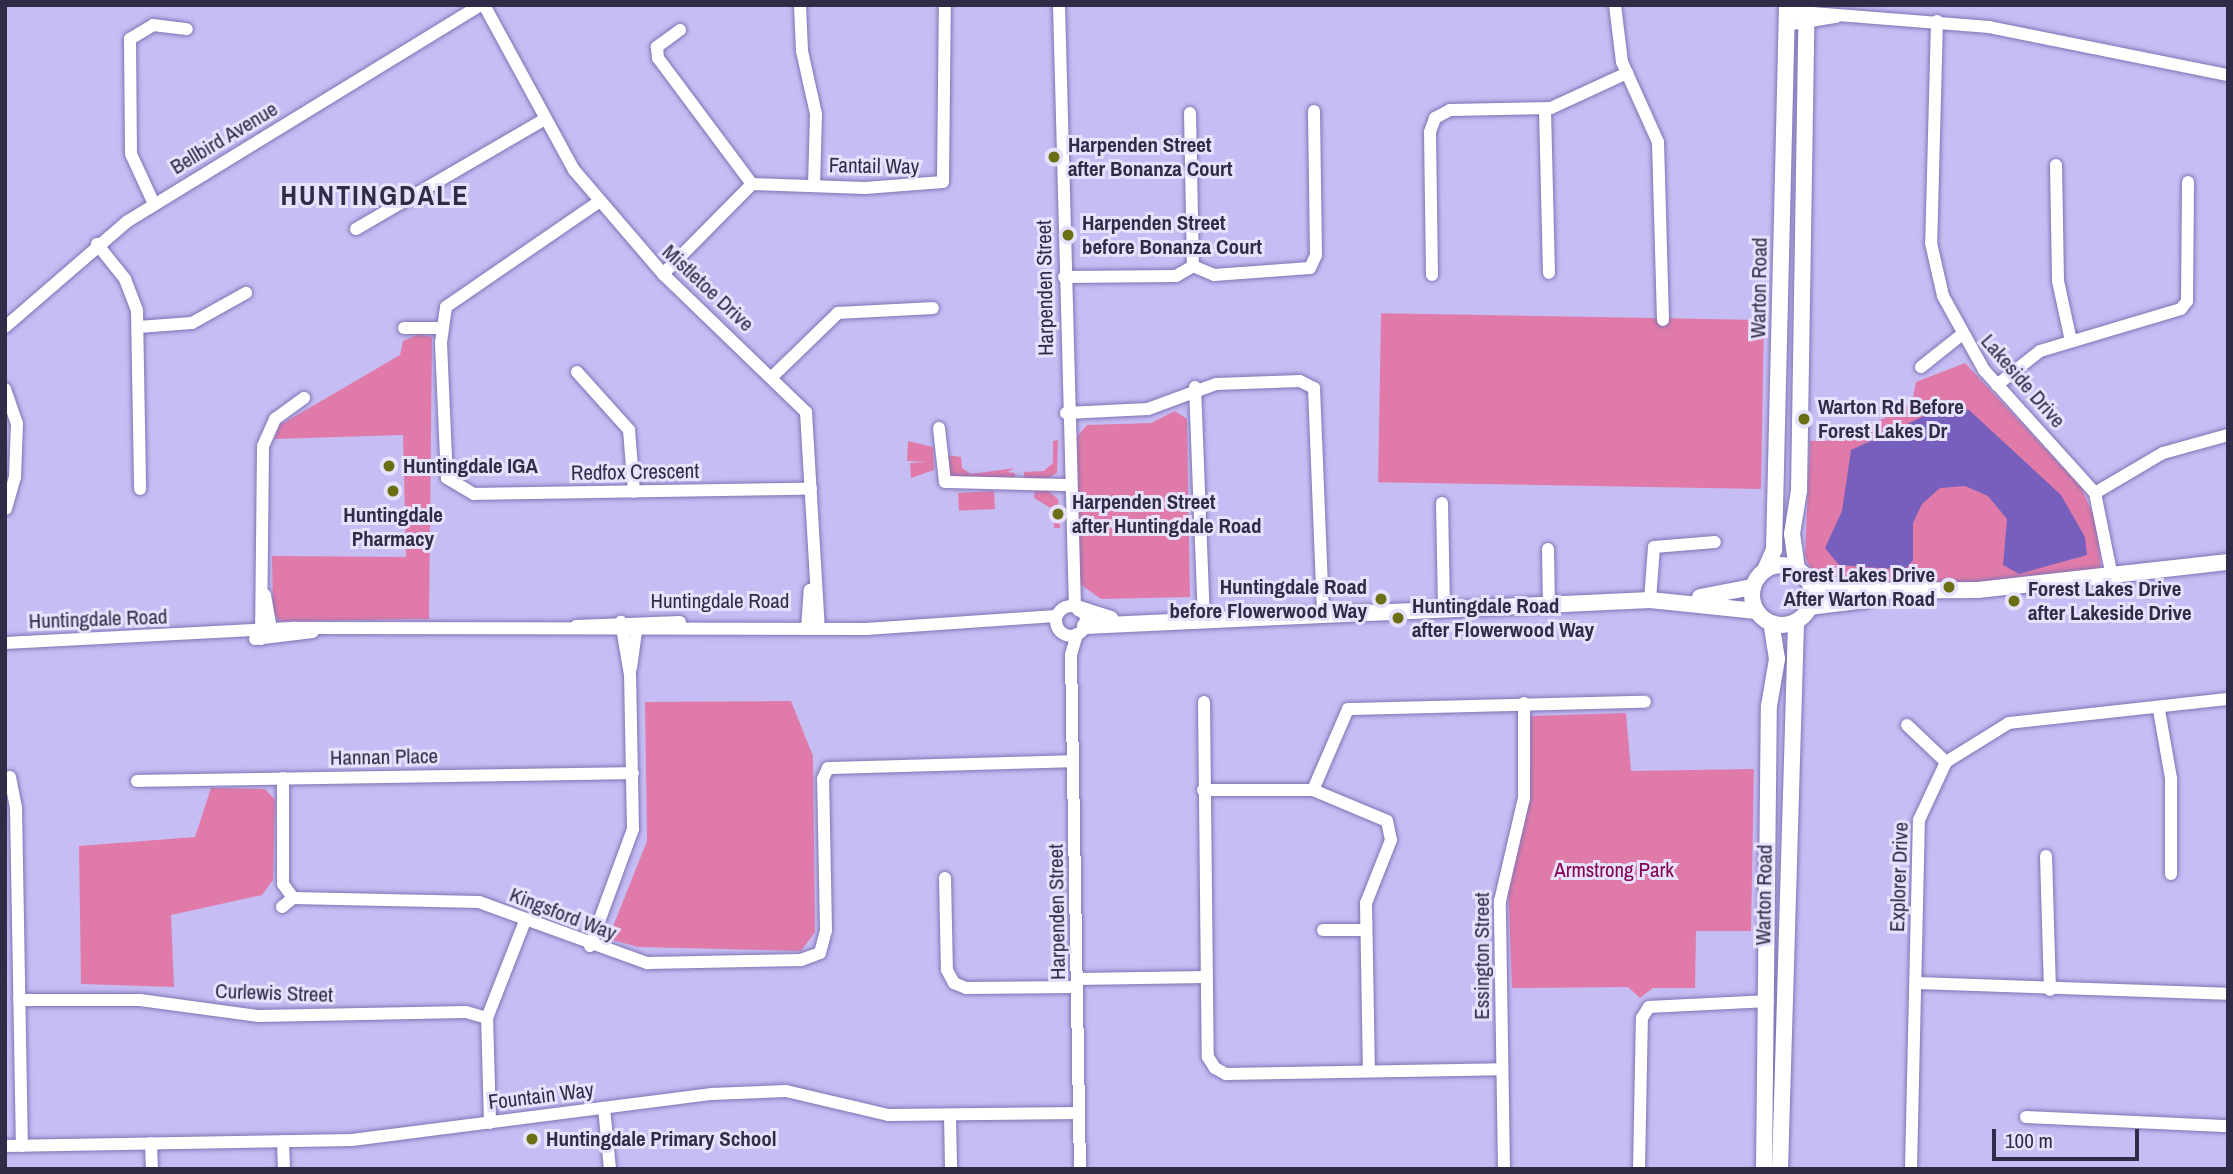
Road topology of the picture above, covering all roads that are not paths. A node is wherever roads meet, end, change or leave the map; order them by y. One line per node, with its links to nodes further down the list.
1 (482, 5): 12 (street, Mistletoe Drive); 24 (street, Bellbird Avenue)
2 (494, 5): 12 (street, Mistletoe Drive)
3 (800, 5): 22 (street)
4 (945, 5): 22 (street, Fantail Way)
5 (1059, 5): 31 (street, Harpenden Street)
6 (1615, 5): 13 (street)
7 (1787, 14): 8 (street); 64 (main road, Warton Road)
8 (1806, 14): 9 (street); 66 (main road, Warton Road)
9 (1937, 21): 14 (street); 39 (street, Lakeside Drive)
10 (187, 29): 24 (street)
11 (680, 30): 21 (street)
12 (505, 40): 18 (street, Mistletoe Drive)
13 (1627, 73): 16 (street); 34 (street)
14 (2228, 75)
15 (1314, 110): 27 (street)
16 (1545, 110): 29 (street); 30 (street)
17 (1190, 113): 27 (street)
18 (545, 119): 23 (street, Mistletoe Drive); 25 (street)
19 (2056, 165): 40 (street)
20 (2188, 182): 40 (street)
21 (752, 184): 22 (street, Fantail Way); 28 (street)
22 (814, 184)
23 (600, 201): 28 (street, Mistletoe Drive); 38 (street, Redfox Crescent)
24 (154, 204): 26 (street, Bellbird Avenue)
25 (356, 229)
26 (97, 244): 35 (street, Bellbird Avenue); 36 (street)
27 (1193, 266): 31 (street)
28 (663, 274): 43 (street, Mistletoe Drive)
29 (1549, 274)
30 (1432, 275)
31 (1064, 277): 50 (street, Harpenden Street)
32 (246, 293): 36 (street)
33 (933, 308): 43 (street)
34 (1663, 320)
35 (5, 327)
36 (138, 327): 54 (street)
37 (404, 328): 38 (street)
38 (441, 328): 56 (street, Redfox Crescent)
39 (1960, 336): 41 (street); 45 (street, Lakeside Drive)
40 (2071, 341): 45 (street)
41 (1922, 367)
42 (577, 372): 56 (street)
43 (774, 376): 55 (street, Mistletoe Drive)
44 (1325, 380): 47 (street)
45 (1997, 385): 57 (street, Lakeside Drive)
46 (1195, 387): 47 (street); 50 (street); 77 (street)
47 (1314, 388): 76 (street)
48 (5, 389): 59 (street)
49 (304, 398): 86 (street)
50 (1066, 413): 53 (street, Harpenden Street)
51 (939, 428): 53 (street)
52 (2228, 435): 57 (street)
53 (1068, 485): 63 (street, Harpenden Street)
54 (140, 489)
55 (811, 489): 56 (street, Redfox Crescent); 82 (street, Mistletoe Drive)
56 (634, 492)
57 (2095, 493): 67 (street)
58 (1442, 503): 74 (street)
59 (6, 509)
60 (1715, 542): 69 (street)
61 (1548, 549): 71 (street)
62 (2228, 562): 67 (main road)
63 (1069, 570): 73 (street, Harpenden Street); 79 (street, Harpenden Street)
64 (1765, 570): 66 (main road); 68 (main road, Warton Road)
65 (2228, 570): 67 (main road)
66 (1802, 574): 67 (main road); 72 (main road, Warton Road)
67 (2114, 583): 72 (main road)
68 (1753, 587): 70 (main road); 75 (main road)
69 (1650, 600): 70 (main road); 71 (main road)
70 (1684, 600): 75 (main road)
71 (1549, 604): 74 (main road)
72 (1809, 607): 80 (main road)
73 (1077, 608): 78 (main road); 79 (street); 85 (street, Harpenden Street)
74 (1444, 608): 76 (main road)
75 (1756, 611): 81 (main road)
76 (1322, 613): 77 (main road)
77 (1204, 618): 78 (main road)
78 (1112, 620): 85 (main road)
79 (1058, 621): 82 (street, Huntingdale Road); 85 (street); 88 (street, Harpenden Street)
80 (1796, 622): 81 (main road); 141 (main road, Warton Road)
81 (1771, 623): 119 (main road, Warton Road)
82 (813, 625): 83 (street, Huntingdale Road)
83 (637, 626): 84 (street, Huntingdale Road); 89 (street)
84 (621, 627): 86 (street, Huntingdale Road); 89 (street)
85 (1081, 630): 88 (street, Harpenden Street)
86 (267, 634): 87 (street, Huntingdale Road)
87 (5, 643)
88 (1071, 654): 96 (street, Harpenden Street)
89 (630, 675): 98 (street)
90 (2228, 699): 94 (street)
91 (1204, 702): 102 (street)
92 (1645, 702): 93 (street)
93 (1524, 704): 103 (street); 121 (street, Essington Street)
94 (2159, 710): 97 (street); 105 (street)
95 (1907, 725): 97 (street)
96 (1073, 761): 112 (street, Kingsford Way); 114 (street, Harpenden Street)
97 (1946, 762): 115 (street, Explorer Drive)
98 (633, 773): 100 (street, Hannan Place); 112 (street)
99 (10, 777): 118 (street)
100 (283, 778): 101 (street, Hannan Place); 107 (street)
101 (137, 781)
102 (1203, 790): 103 (street); 113 (street)
103 (1313, 790): 111 (street)
104 (2046, 856): 116 (street)
105 (2171, 874)
106 (945, 878): 114 (street)
107 (293, 898): 108 (street); 109 (street, Kingsford Way)
108 (282, 907)
109 (524, 921): 112 (street, Kingsford Way); 120 (street)
110 (1323, 930): 111 (street)
111 (1366, 930): 122 (street)
112 (590, 946)
113 (1206, 977): 114 (street); 122 (street)
114 (1077, 983): 124 (street, Harpenden Street)
115 (1916, 983): 116 (street); 142 (street, Explorer Drive)
116 (2050, 990): 117 (street)
117 (2228, 994)
118 (19, 1000): 120 (street, Curlewis Street); 132 (street)
119 (1768, 1001): 139 (street); 140 (main road, Warton Road)
120 (487, 1018): 127 (street)
121 (1502, 1069): 122 (street); 138 (street, Essington Street)
122 (1369, 1071)
123 (604, 1108): 125 (street, Fountain Way); 127 (street, Fountain Way); 135 (street)
124 (1079, 1113): 125 (street, Fountain Way); 137 (street, Harpenden Street)
125 (950, 1115): 136 (street)
126 (2026, 1117): 128 (street)
127 (490, 1123): 129 (street, Fountain Way)
128 (2228, 1126)
129 (283, 1141): 130 (street, Fountain Way); 134 (street)
130 (151, 1143): 132 (street, Fountain Way); 133 (street)
131 (5, 1146): 132 (street, Fountain Way)
132 (22, 1146)
133 (152, 1169)
134 (284, 1169)
135 (610, 1169)
136 (951, 1169)
137 (1080, 1169)
138 (1504, 1169)
139 (1639, 1169)
140 (1764, 1169)
141 (1780, 1169)
142 (1911, 1169)

